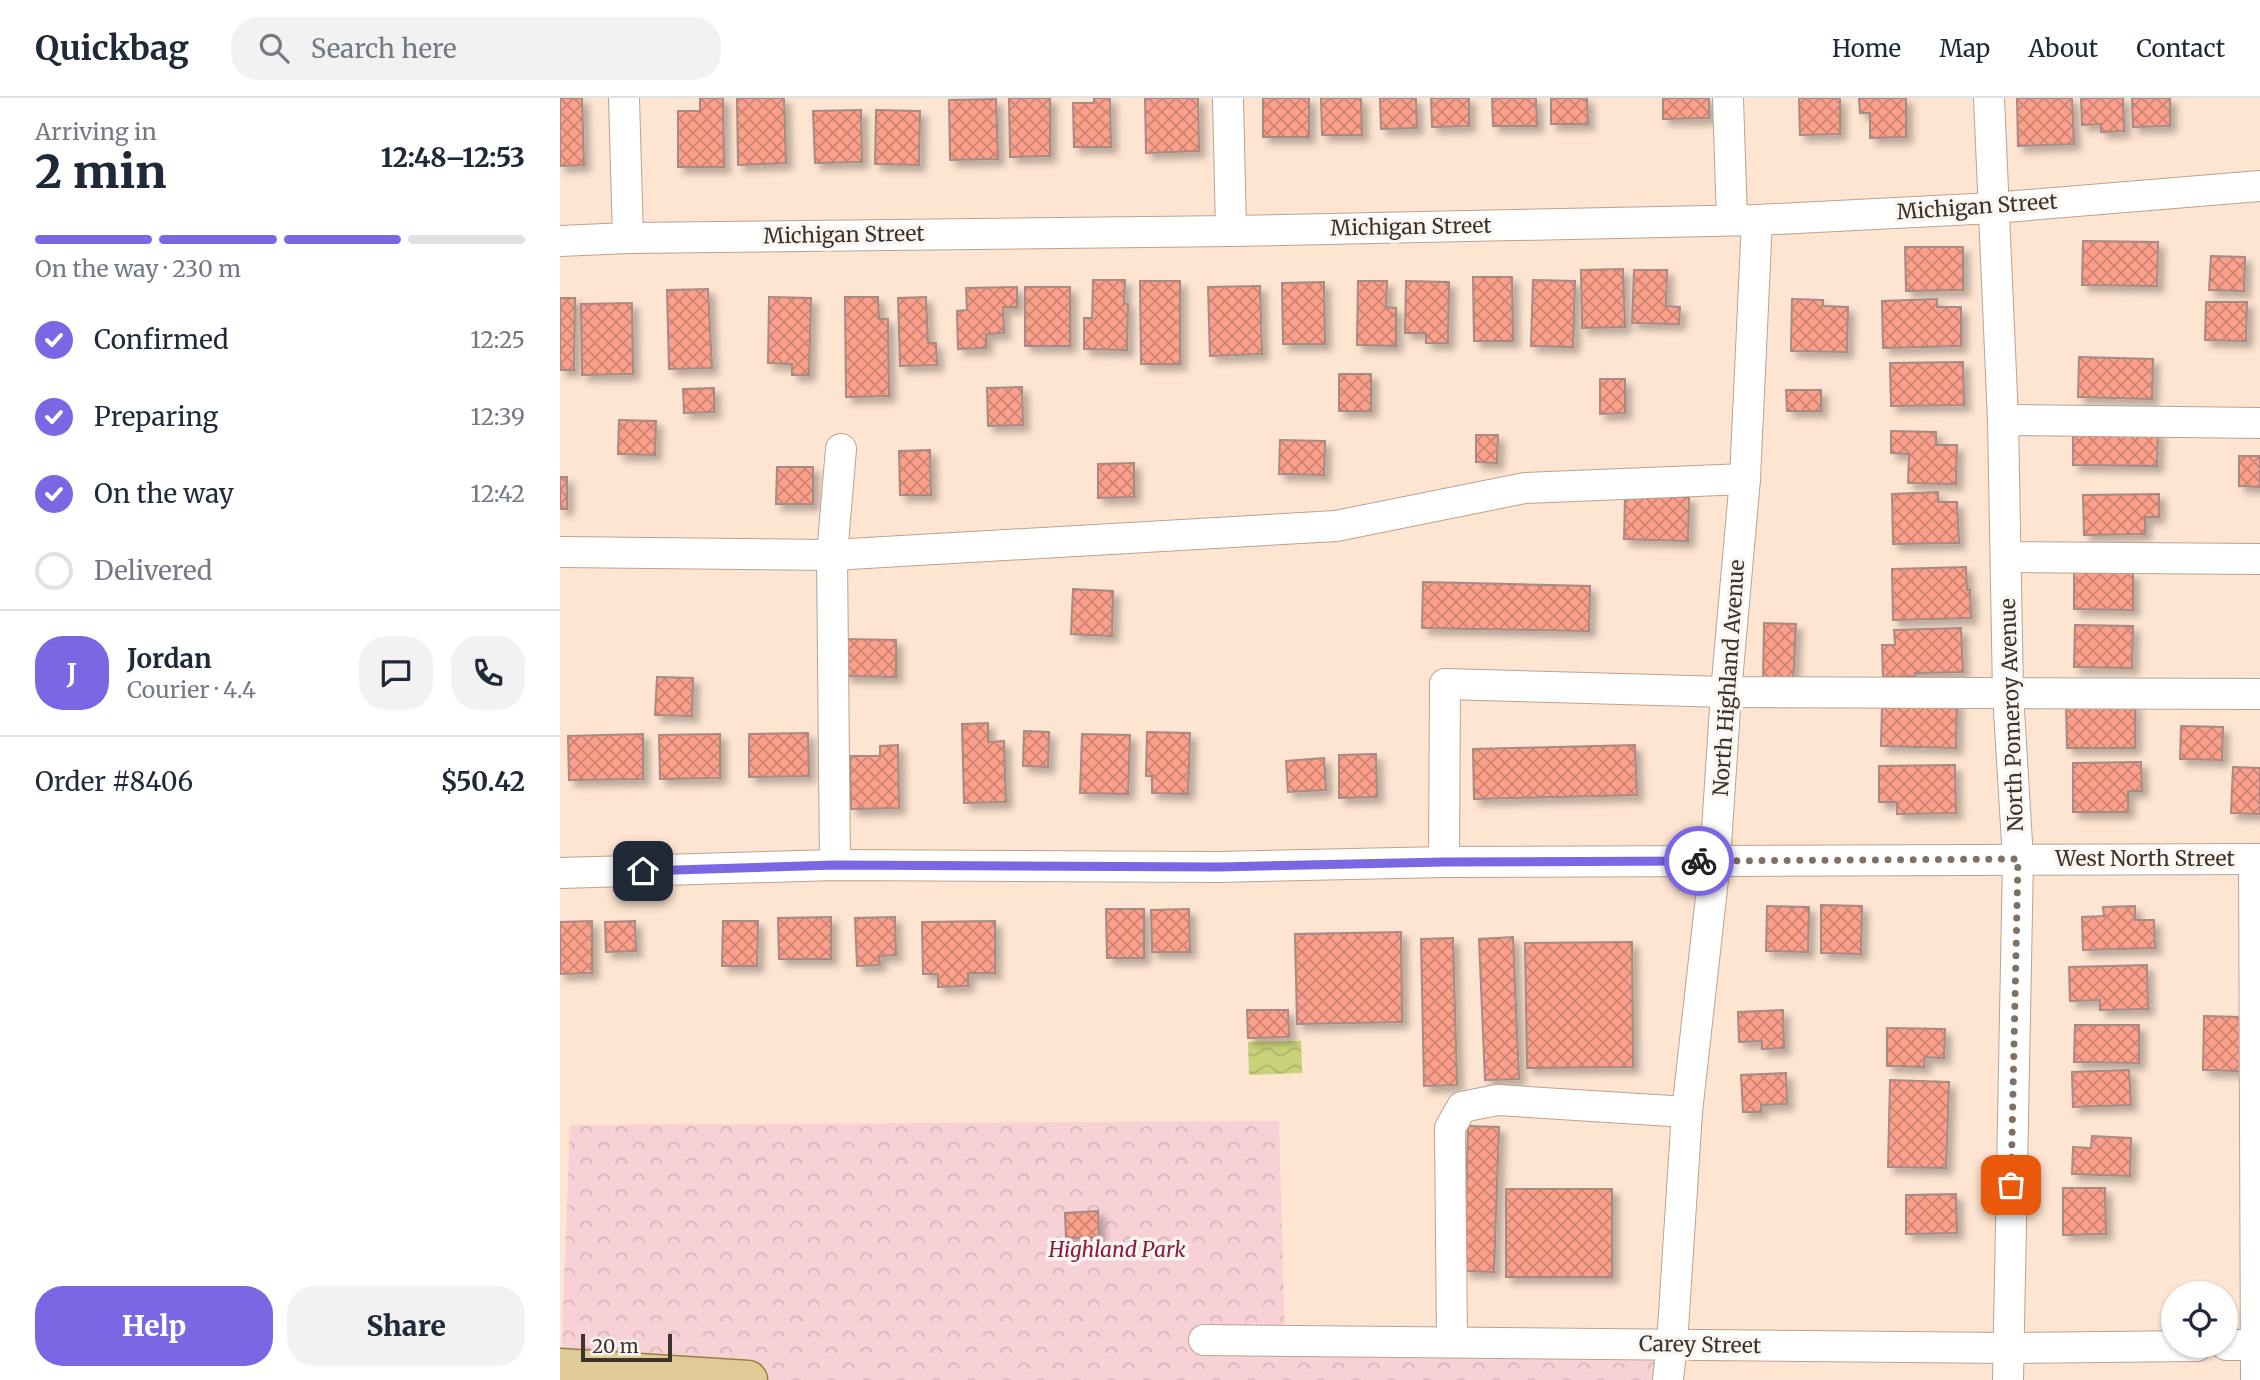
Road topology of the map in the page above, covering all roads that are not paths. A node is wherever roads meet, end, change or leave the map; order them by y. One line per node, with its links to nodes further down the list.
1 (624, 98): 9 (street)
2 (1228, 98): 8 (street)
3 (1728, 98): 7 (street, North Highland Avenue)
4 (1989, 98): 6 (street, North Pomeroy Avenue)
5 (2260, 186): 6 (street, Michigan Street)
6 (1993, 208): 7 (street, Michigan Street); 11 (street, North Pomeroy Avenue)
7 (1745, 220): 8 (street, Michigan Street); 14 (street, North Highland Avenue)
8 (1231, 231): 9 (street, Michigan Street)
9 (628, 238): 10 (street, Michigan Street)
10 (560, 241)
11 (2003, 420): 12 (street); 17 (street, North Pomeroy Avenue)
12 (2260, 423)
13 (841, 449): 16 (street)
14 (1745, 479): 16 (street); 19 (street, North Highland Avenue)
15 (560, 552): 16 (street)
16 (832, 555): 26 (street)
17 (2006, 557): 18 (street); 20 (street, North Pomeroy Avenue)
18 (2260, 559)
19 (1726, 692): 20 (street); 24 (street, North Highland Avenue); 25 (street)
20 (2008, 694): 21 (street); 22 (street, North Pomeroy Avenue)
21 (2260, 694)
22 (2018, 859): 23 (street, West North Street); 24 (street, West North Street); 35 (street, North Pomeroy Avenue)
23 (2257, 859): 33 (street)
24 (1715, 861): 25 (street, West North Street); 28 (street, North Highland Avenue)
25 (1444, 862): 26 (street, West North Street)
26 (835, 865): 27 (street, West North Street)
27 (560, 873)
28 (1687, 1112): 30 (street); 31 (street, North Highland Avenue)
29 (1204, 1340): 30 (street, Carey Street)
30 (1452, 1342): 31 (street, Carey Street)
31 (1672, 1344): 35 (street, Carey Street); 38 (street, North Highland Avenue)
32 (2238, 1345): 33 (street)
33 (2258, 1345): 40 (street)
34 (2161, 1347): 35 (street, Carey Street)
35 (2007, 1349): 39 (street, North Pomeroy Avenue)
36 (560, 1368): 37 (main road)
37 (748, 1380)
38 (1668, 1380)
39 (2008, 1380)
40 (2256, 1380)

